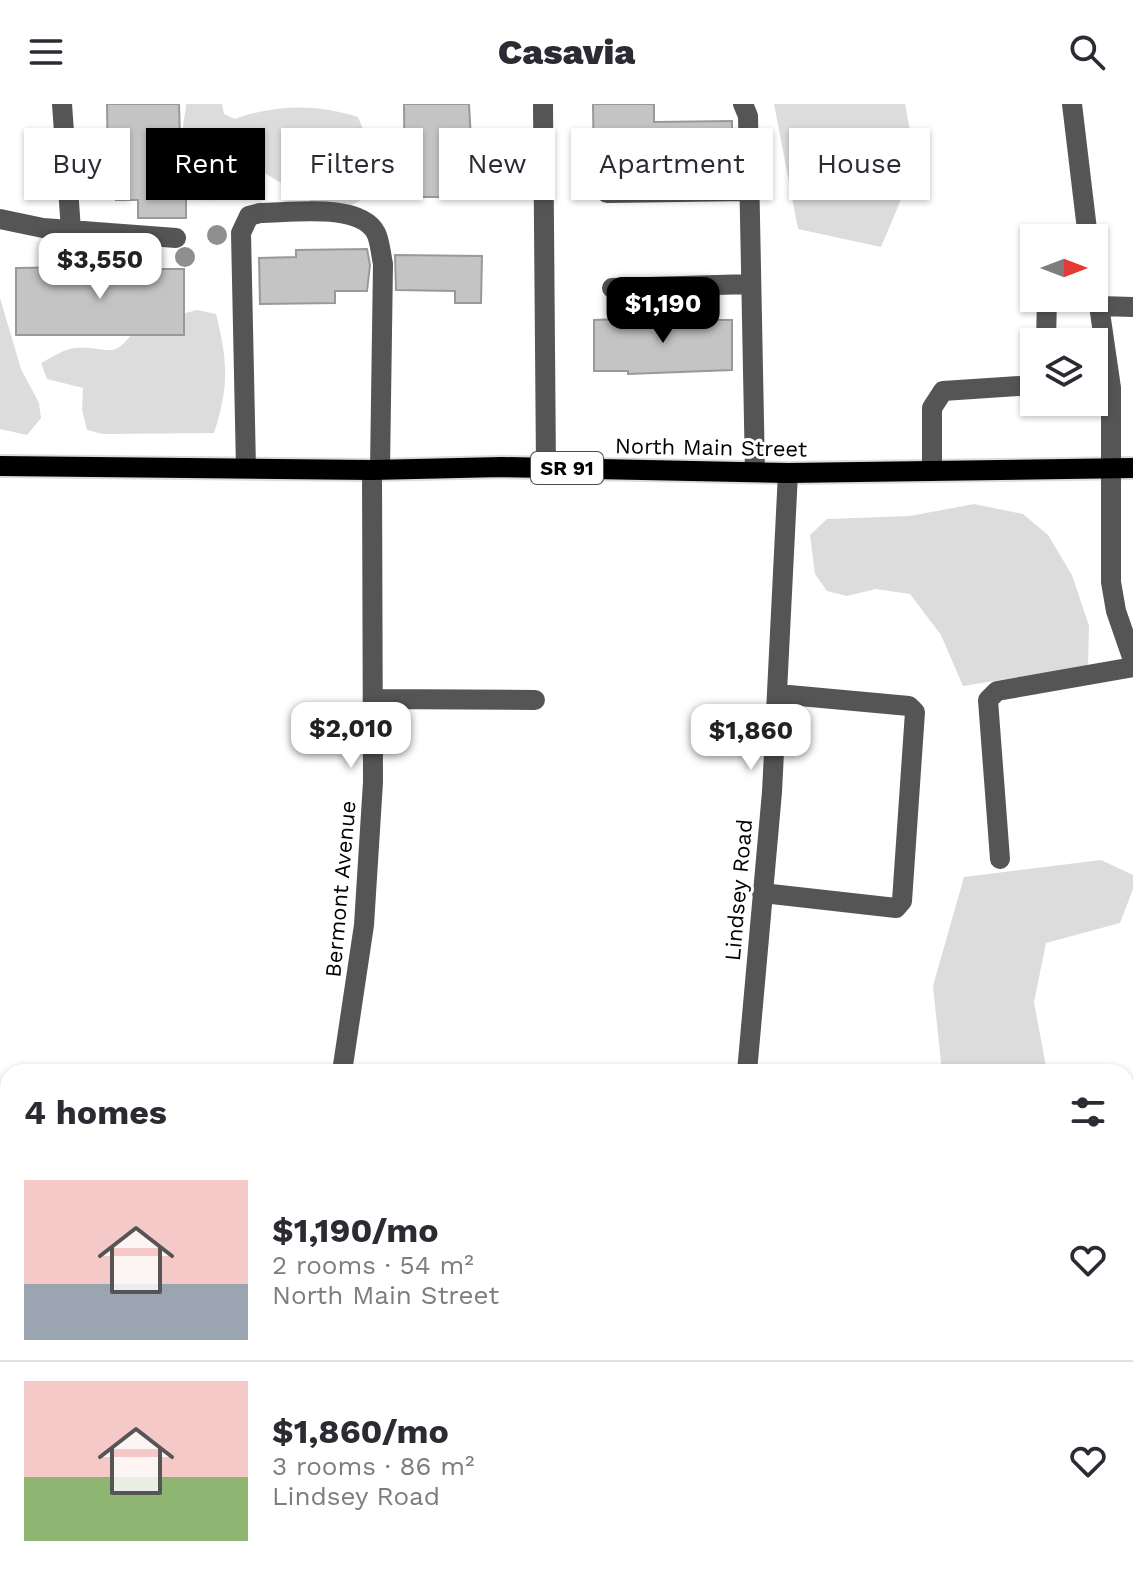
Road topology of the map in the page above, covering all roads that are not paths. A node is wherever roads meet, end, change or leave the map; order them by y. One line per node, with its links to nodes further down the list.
1 (62, 104): 9 (street)
2 (543, 104): 19 (street)
3 (743, 104): 5 (street)
4 (1072, 104): 8 (street)
5 (748, 128)
6 (750, 200): 11 (street)
7 (0, 219): 9 (street)
8 (1086, 224)
9 (71, 230): 10 (street)
10 (176, 238)
11 (751, 284): 12 (street); 24 (street)
12 (612, 288)
13 (1108, 306): 14 (street)
14 (1133, 307)
15 (1101, 312): 20 (street)
16 (1020, 386): 23 (street)
17 (0, 466): 18 (main road, North Main Street / SR 91)
18 (246, 468): 22 (main road, North Main Street / SR 91); 22 (street, Bermont Avenue)
19 (546, 468): 22 (main road, North Main Street / SR 91); 24 (main road, North Main Street / SR 91)
20 (1111, 468): 21 (main road, North Main Street / SR 91); 23 (main road, North Main Street / SR 91); 26 (street)
21 (1133, 468)
22 (376, 469): 29 (street, Bermont Avenue)
23 (932, 471): 25 (main road, North Main Street / SR 91)
24 (755, 472): 25 (main road, North Main Street / SR 91)
25 (788, 473): 28 (street, Lindsey Road)
26 (1133, 660)
27 (1133, 667): 31 (street)
28 (778, 694): 32 (street, Lindsey Road); 32 (street)
29 (374, 699): 30 (street); 33 (street, Bermont Avenue)
30 (535, 700)
31 (1000, 859)
32 (762, 893): 34 (street, Lindsey Road)
33 (343, 1064)
34 (748, 1064)

